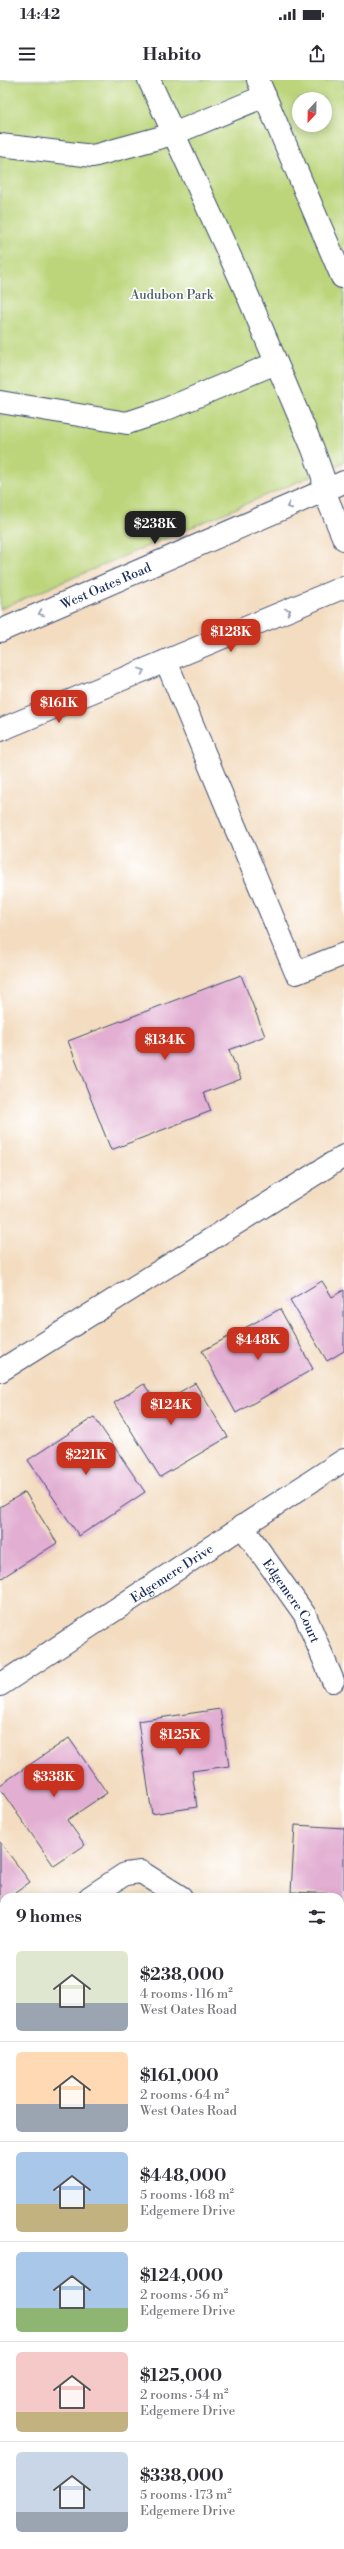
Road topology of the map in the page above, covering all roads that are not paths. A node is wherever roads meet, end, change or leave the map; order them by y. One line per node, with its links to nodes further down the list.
1 (149, 80): 3 (main road)
2 (261, 88): 3 (main road); 5 (main road)
3 (174, 134): 4 (main road); 6 (main road)
4 (0, 145)
5 (344, 276)
6 (276, 363): 7 (main road); 8 (main road)
7 (0, 402)
8 (334, 486): 9 (main road); 11 (main road, West Oates Road, one-way to 11)
9 (344, 539)
10 (344, 587): 12 (main road, one-way to 10)
11 (0, 631)
12 (166, 662): 13 (main road, one-way to 12); 14 (main road)
13 (0, 730)
14 (344, 954)
15 (344, 1156): 16 (main road)
16 (0, 1371)
17 (344, 1460): 18 (main road, Edgemere Drive)
18 (242, 1526): 19 (main road, Edgemere Court); 20 (main road, Edgemere Drive)
19 (333, 1681)
20 (0, 1685)
21 (96, 1893): 22 (main road)
22 (175, 1893)

